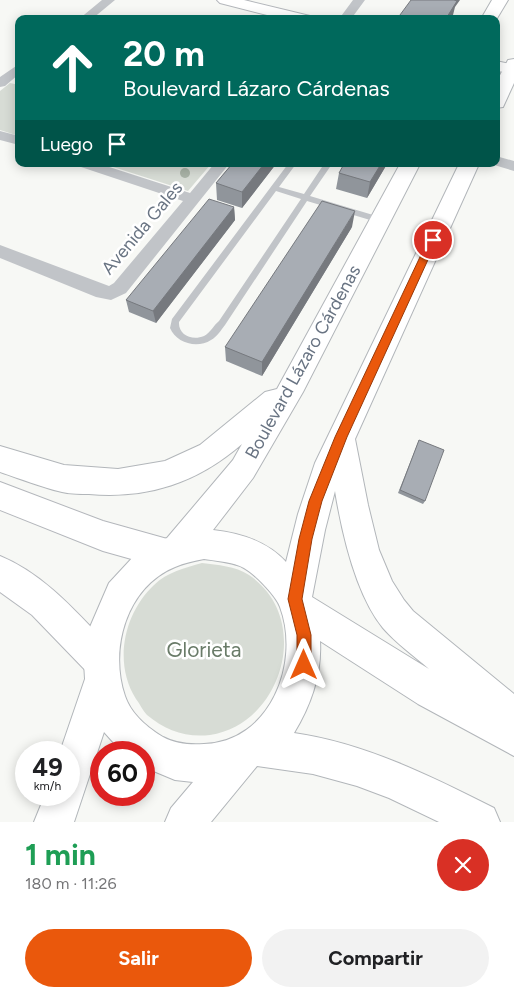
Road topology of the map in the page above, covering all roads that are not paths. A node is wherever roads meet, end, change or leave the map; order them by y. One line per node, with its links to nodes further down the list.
1 (109, 0): 5 (street)
2 (225, 0): 6 (main road)
3 (359, 0): 7 (street)
4 (500, 0): 8 (main road)
5 (90, 15)
6 (287, 15)
7 (348, 15)
8 (491, 15)
9 (507, 66): 10 (main road)
10 (500, 90)
11 (0, 135): 12 (street)
12 (15, 140)
13 (500, 162): 14 (street)
14 (514, 166)
15 (95, 167): 23 (street)
16 (219, 167): 23 (street, Avenida Gales)
17 (290, 167): 21 (lane)
18 (326, 167): 22 (lane)
19 (408, 167): 24 (main road, Boulevard Lázaro Cárdenas)
20 (468, 167): 27 (main road)
21 (274, 188): 22 (lane); 22 (lane)
22 (306, 198): 24 (lane)
23 (192, 199): 25 (street, Avenida Gales)
24 (380, 220): 26 (main road, Boulevard Lázaro Cárdenas)
25 (0, 251)
26 (294, 384): 28 (main road); 30 (main road, Boulevard Lázaro Cárdenas)
27 (341, 437): 32 (main road); 34 (main road)
28 (0, 458)
29 (0, 496): 30 (main road)
30 (173, 551): 32 (main road); 33 (main road)
31 (0, 572): 33 (main road)
32 (296, 603): 35 (main road); 37 (main road)
33 (101, 672): 36 (main road); 37 (main road)
34 (514, 717)
35 (514, 736)
36 (80, 746)
37 (248, 752): 40 (main road); 41 (main road)
38 (61, 806): 39 (main road)
39 (54, 822)
40 (185, 822)
41 (480, 822)

